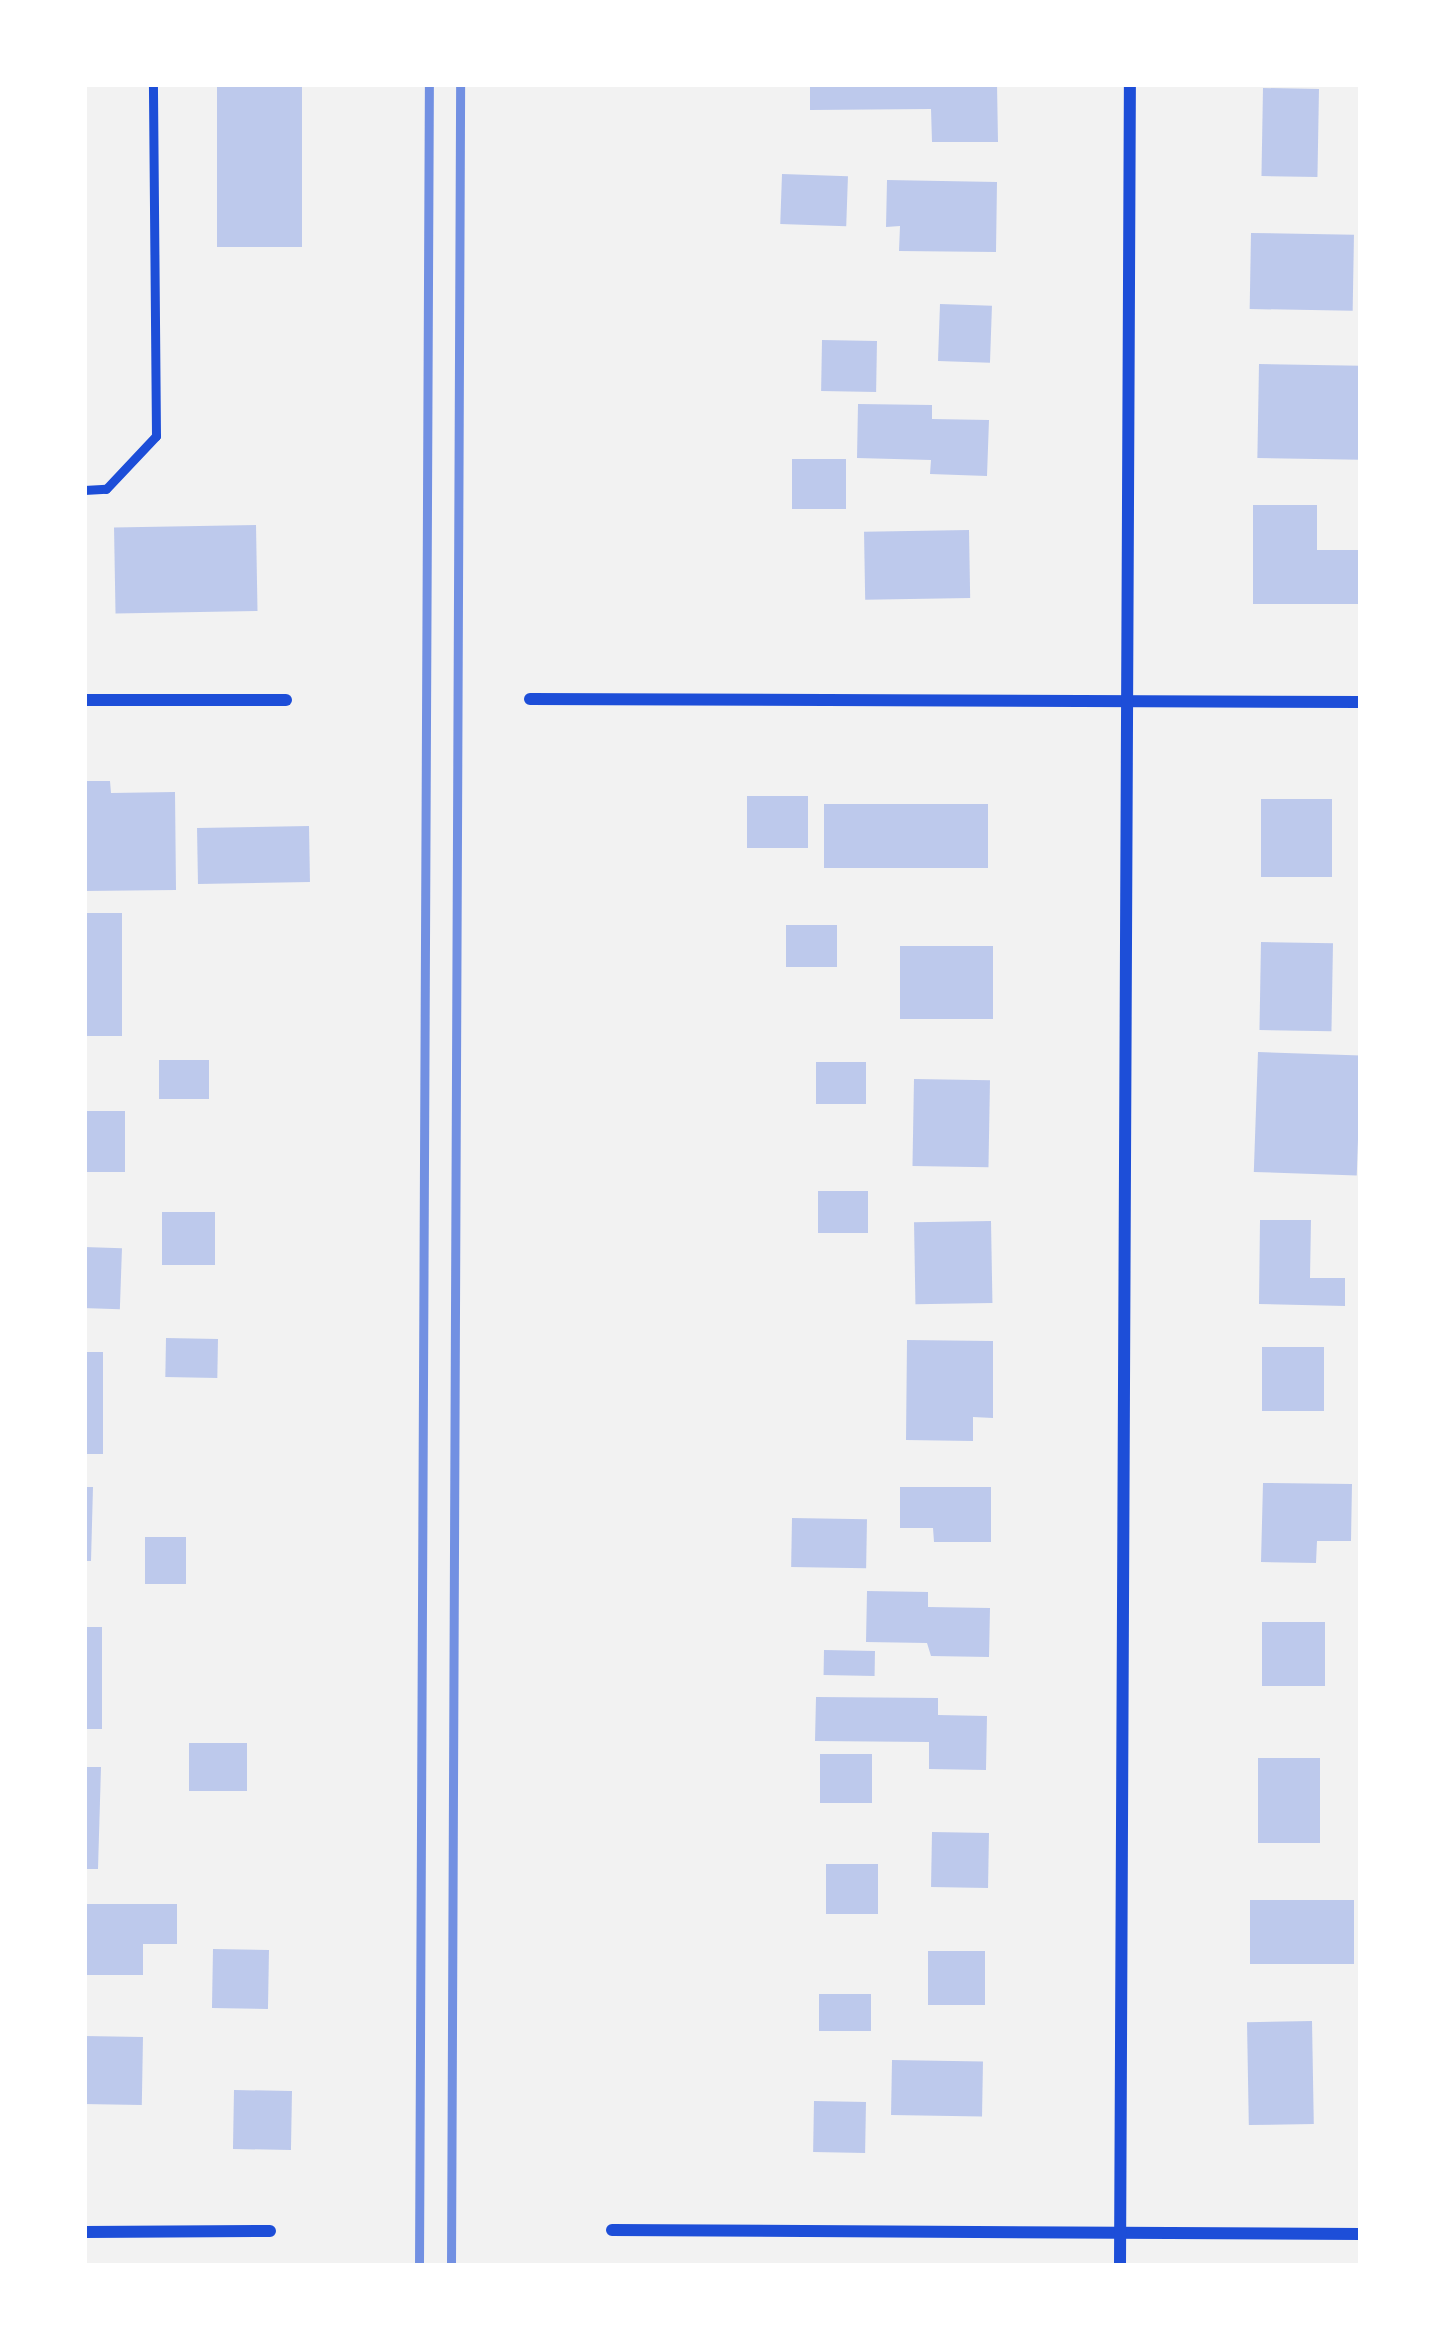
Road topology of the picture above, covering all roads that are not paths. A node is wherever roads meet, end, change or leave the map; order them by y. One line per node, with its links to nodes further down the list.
1 (153, 84): 3 (lane)
2 (1130, 84): 8 (street)
3 (84, 490)
4 (530, 699): 8 (street)
5 (84, 700): 6 (street)
6 (286, 700)
7 (1361, 702): 8 (street)
8 (1129, 703): 12 (street)
9 (612, 2230): 12 (street)
10 (270, 2231): 11 (street)
11 (84, 2233)
12 (1121, 2233): 13 (street); 14 (street)
13 (1361, 2234)
14 (1120, 2266)

